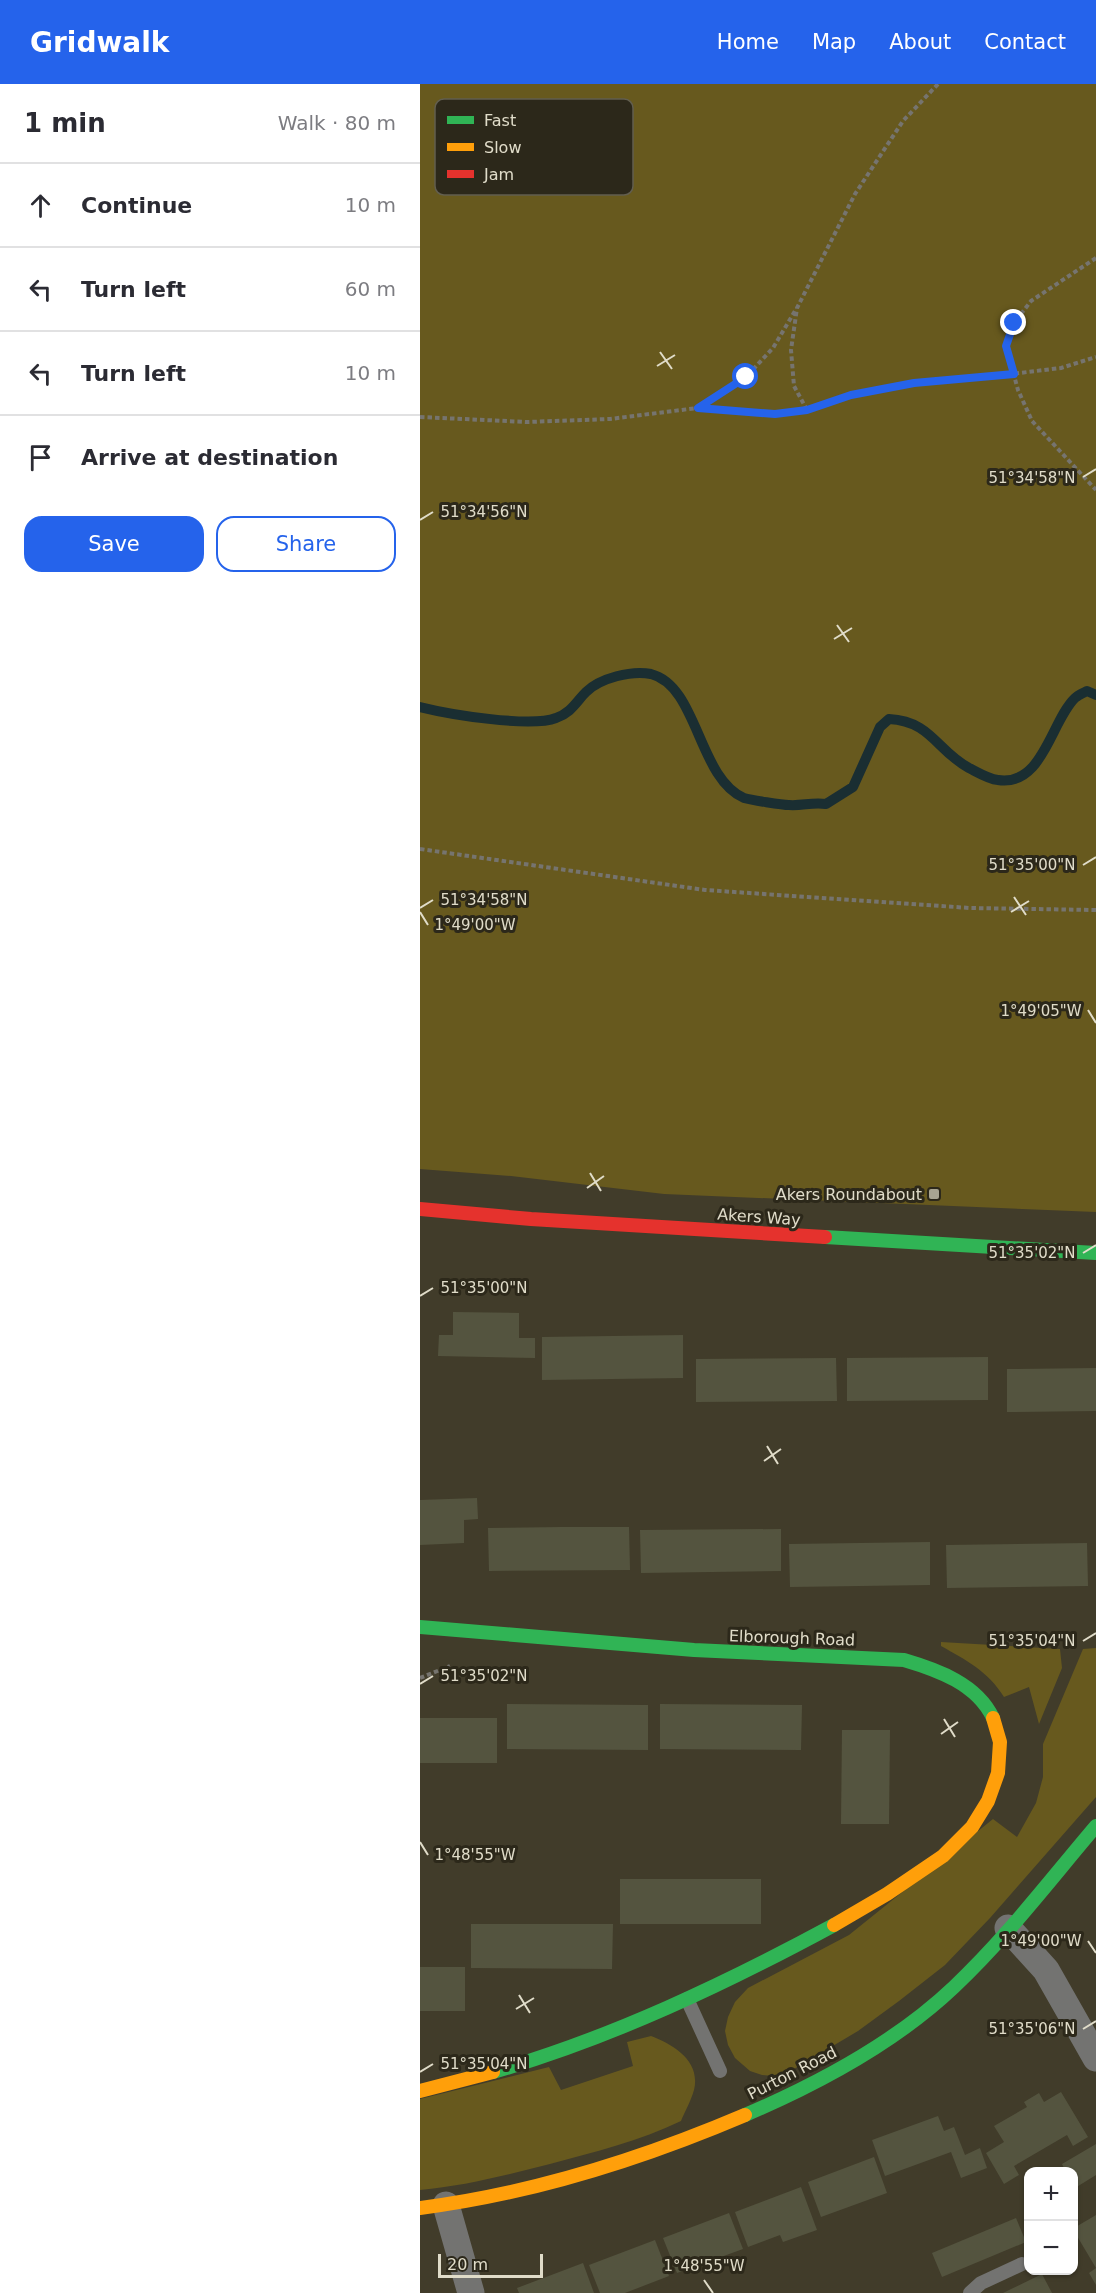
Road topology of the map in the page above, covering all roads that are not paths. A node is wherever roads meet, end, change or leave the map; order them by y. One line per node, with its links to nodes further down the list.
1 (420, 1209): 2 (street, Akers Way)
2 (1096, 1253)
3 (420, 1627): 6 (street, Elborough Road)
4 (1096, 1827): 5 (street, Purton Road)
5 (1008, 1928): 7 (street); 10 (street, Purton Road)
6 (687, 1999): 8 (lane); 9 (street)
7 (1096, 2058)
8 (720, 2071)
9 (420, 2091)
10 (433, 2206): 12 (street)
11 (1022, 2264): 13 (lane)
12 (471, 2293)
13 (970, 2293)

